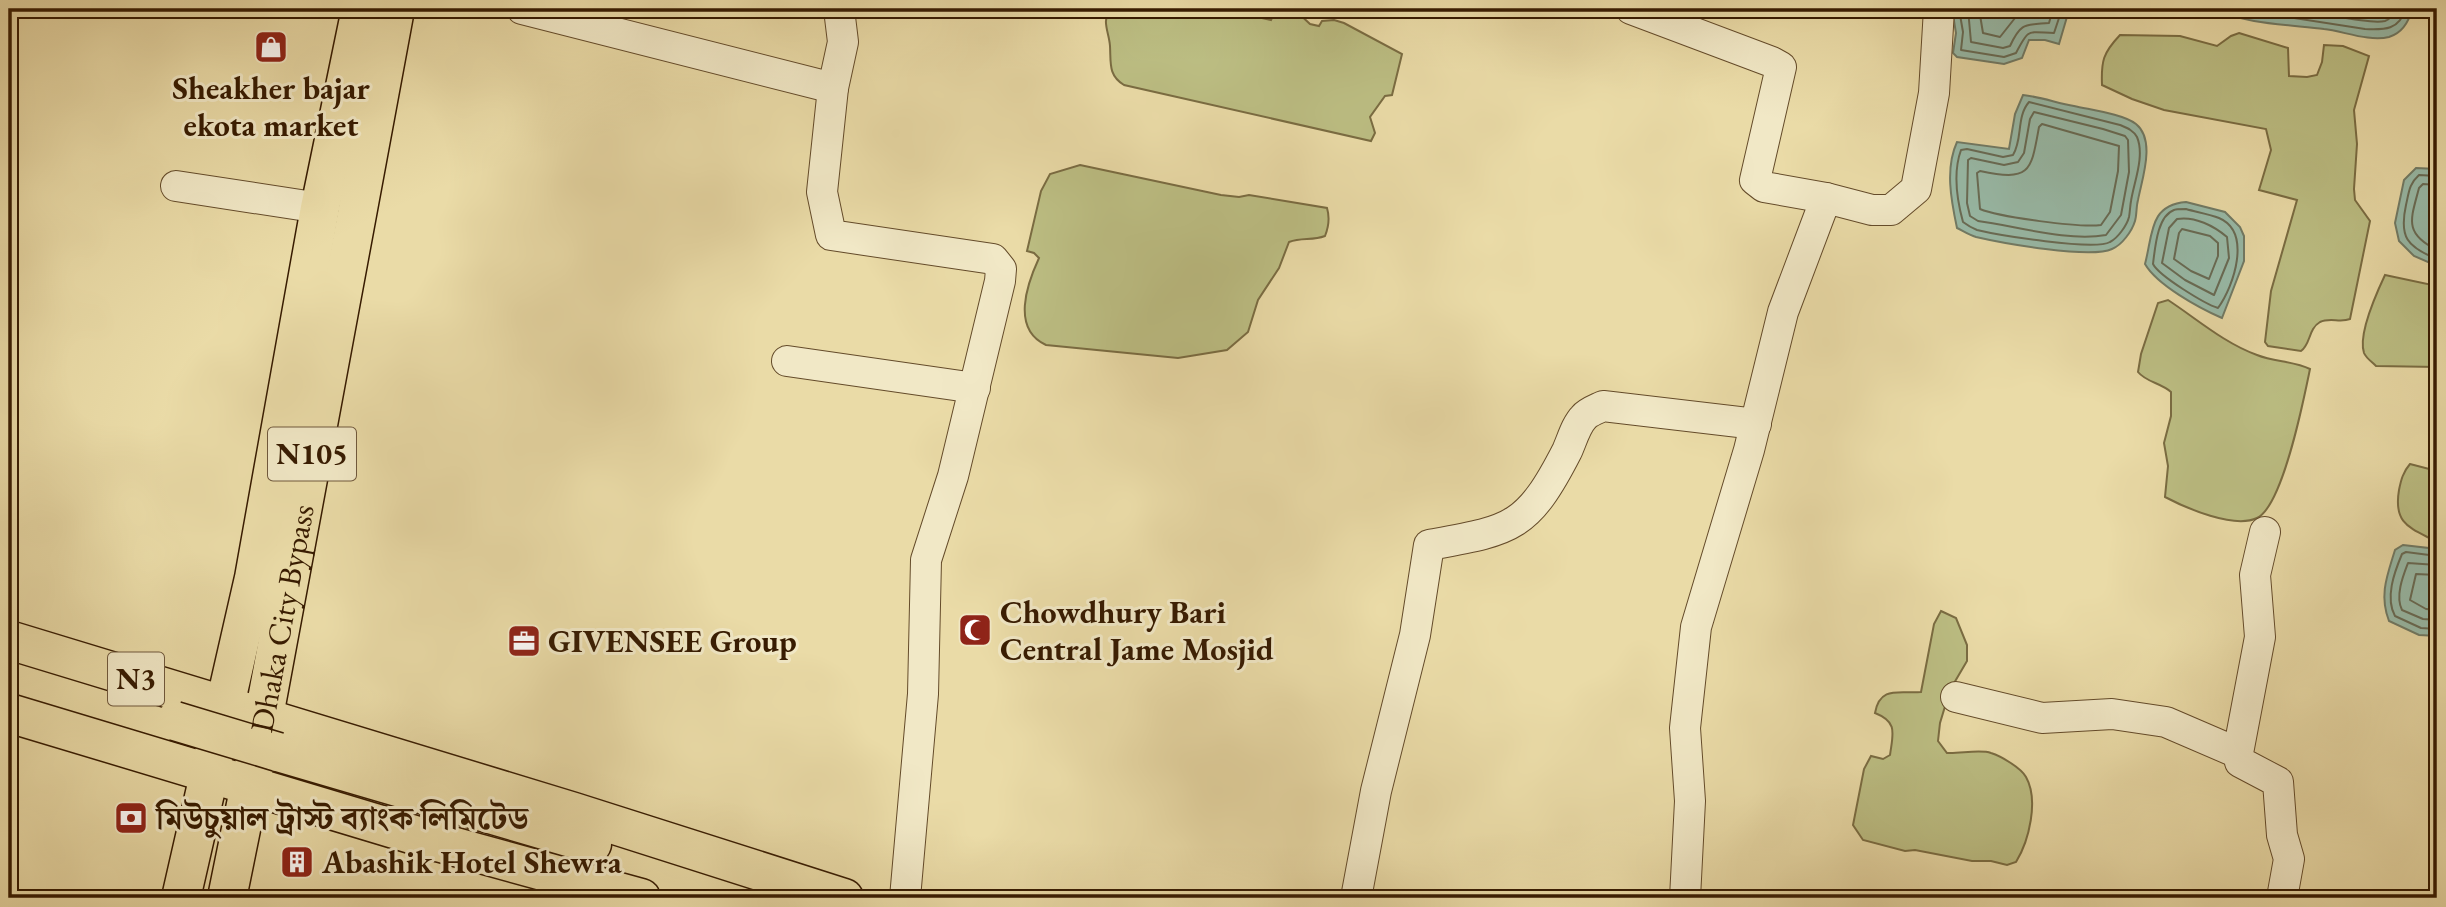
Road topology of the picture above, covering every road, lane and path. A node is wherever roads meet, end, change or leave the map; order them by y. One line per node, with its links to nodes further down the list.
1 (361, 9): 10 (highway)
2 (396, 9): 19 (highway, Dhaka City Bypass / N105)
3 (522, 9): 7 (street)
4 (839, 9): 7 (street)
5 (1631, 9): 9 (street)
6 (1939, 9): 9 (street)
7 (832, 88): 12 (street)
8 (176, 186): 10 (street)
9 (1826, 198): 13 (street)
10 (320, 208): 17 (highway)
11 (788, 361): 12 (street)
12 (975, 388): 29 (street)
13 (1756, 424): 30 (street); 31 (street)
14 (2265, 532): 21 (street)
15 (9, 640): 17 (highway, N3)
16 (1956, 696): 21 (street)
17 (226, 706): 19 (highway, N3); 22 (highway)
18 (9, 713): 22 (highway, N3)
19 (264, 716): 23 (highway, Dhaka City Bypass / N105); 28 (highway, N3)
20 (175, 721): 27 (highway, bridge)
21 (2238, 753): 32 (street)
22 (211, 773): 23 (highway, N3); 24 (highway)
23 (249, 784): 25 (highway, Dhaka City Bypass / N105); 26 (highway, N3)
24 (181, 898)
25 (227, 898)
26 (640, 898)
27 (781, 898)
28 (844, 898)
29 (905, 898)
30 (1356, 898)
31 (1685, 898)
32 (2282, 898)

